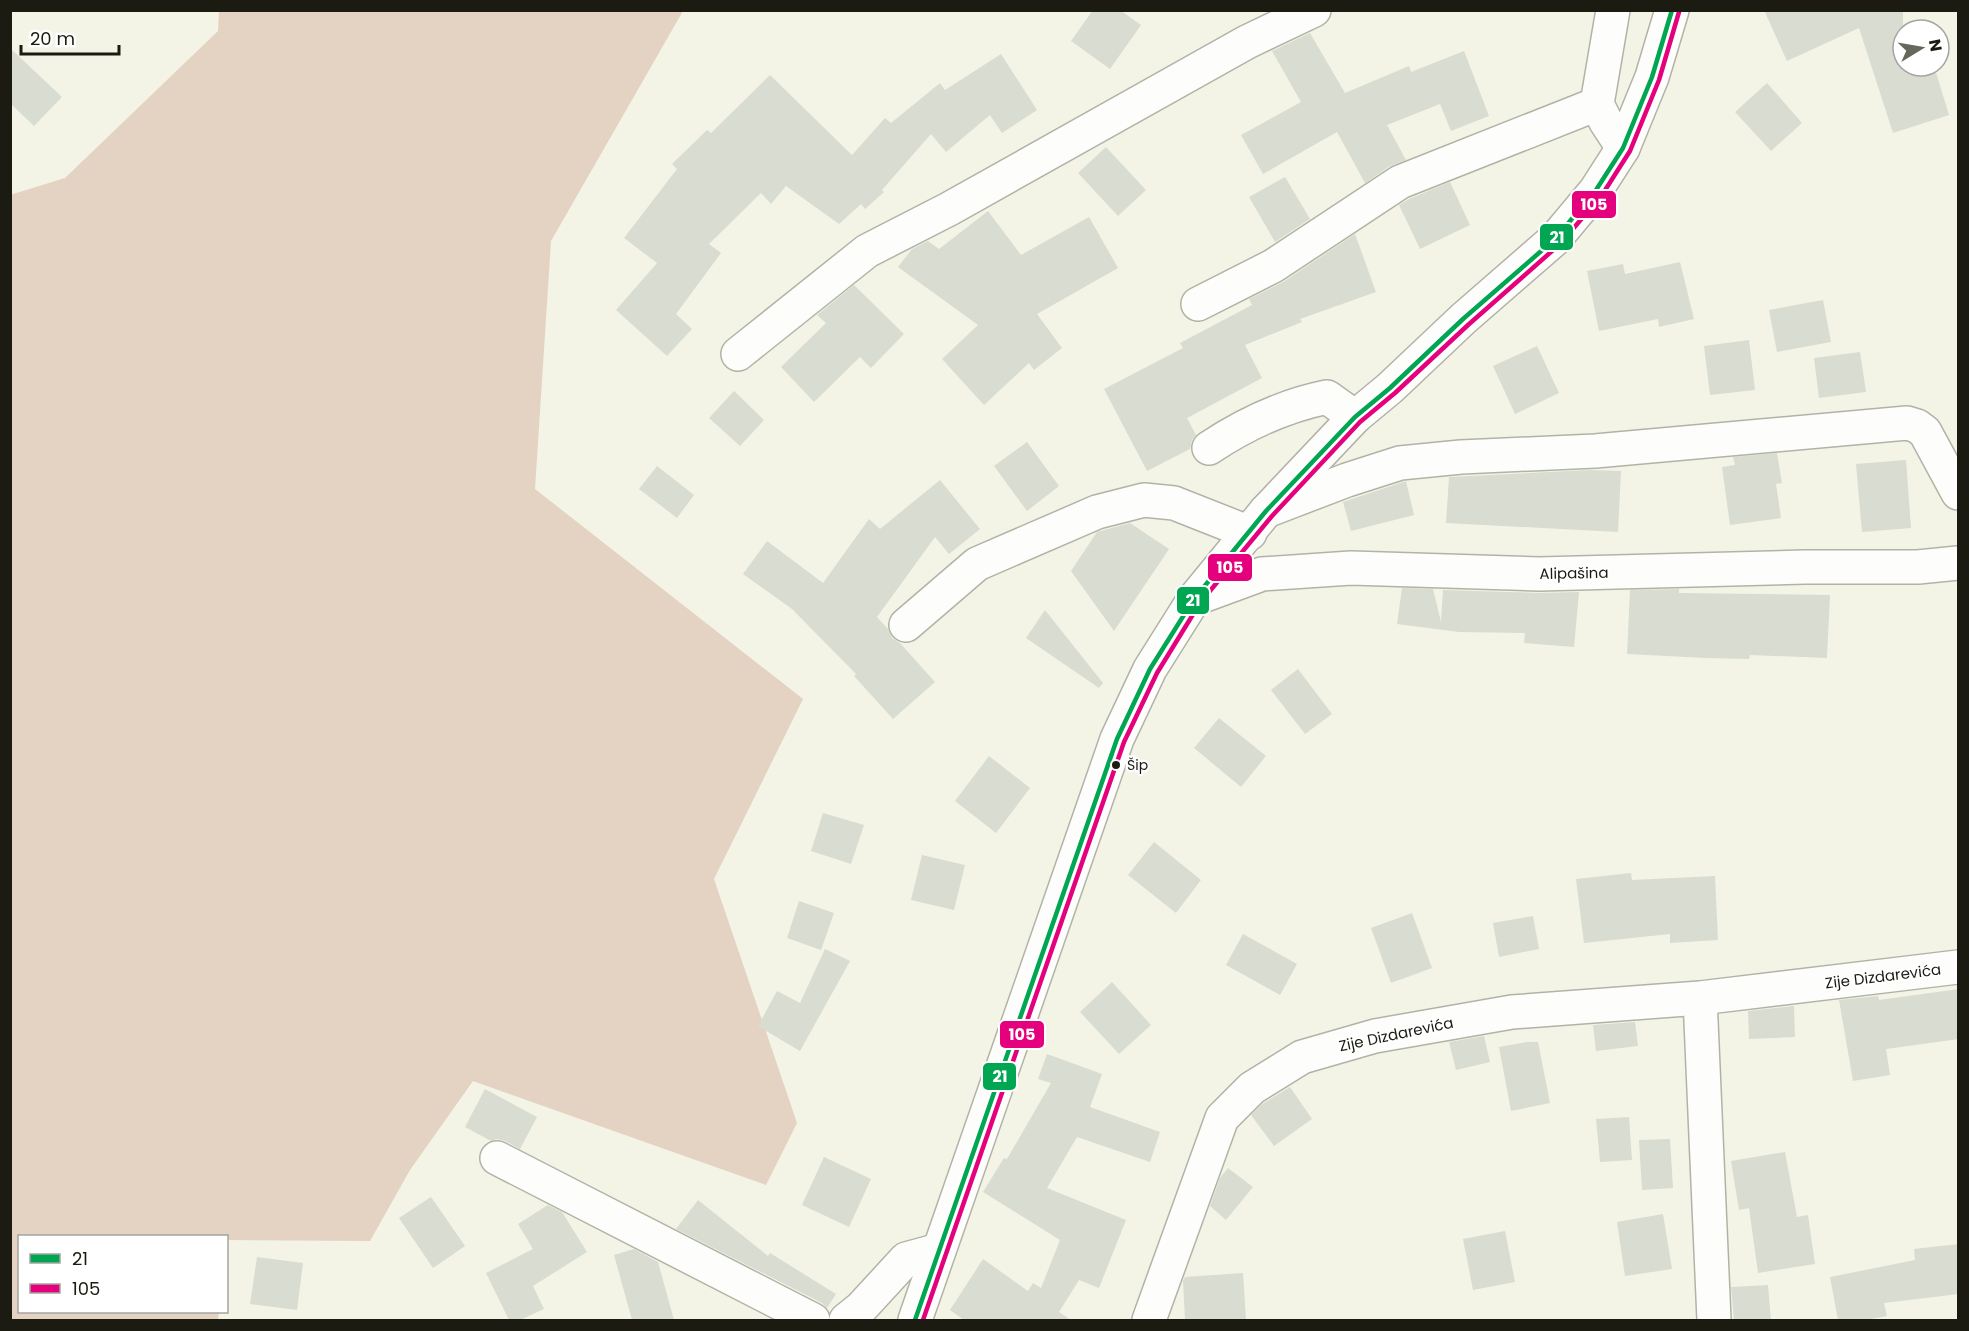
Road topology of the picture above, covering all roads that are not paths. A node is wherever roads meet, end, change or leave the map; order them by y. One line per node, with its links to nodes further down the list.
1 (1314, 10): 7 (street)
2 (1613, 10): 4 (street)
3 (1672, 10): 5 (street)
4 (1597, 104): 5 (street); 6 (street)
5 (1623, 148): 8 (street)
6 (1198, 304)
7 (738, 354)
8 (1355, 417): 9 (street); 11 (street)
9 (1209, 448)
10 (1959, 493): 11 (street)
11 (1258, 522): 13 (street); 14 (street)
12 (1959, 563): 13 (street, Alipašina)
13 (1194, 599): 18 (street)
14 (906, 625)
15 (1959, 967): 16 (street, Zije Dizdarevića)
16 (1700, 998): 22 (street, Zije Dizdarevića); 23 (street)
17 (497, 1158): 19 (street)
18 (939, 1250): 20 (street); 21 (street)
19 (813, 1320)
20 (846, 1320)
21 (915, 1320)
22 (1149, 1320)
23 (1714, 1320)

